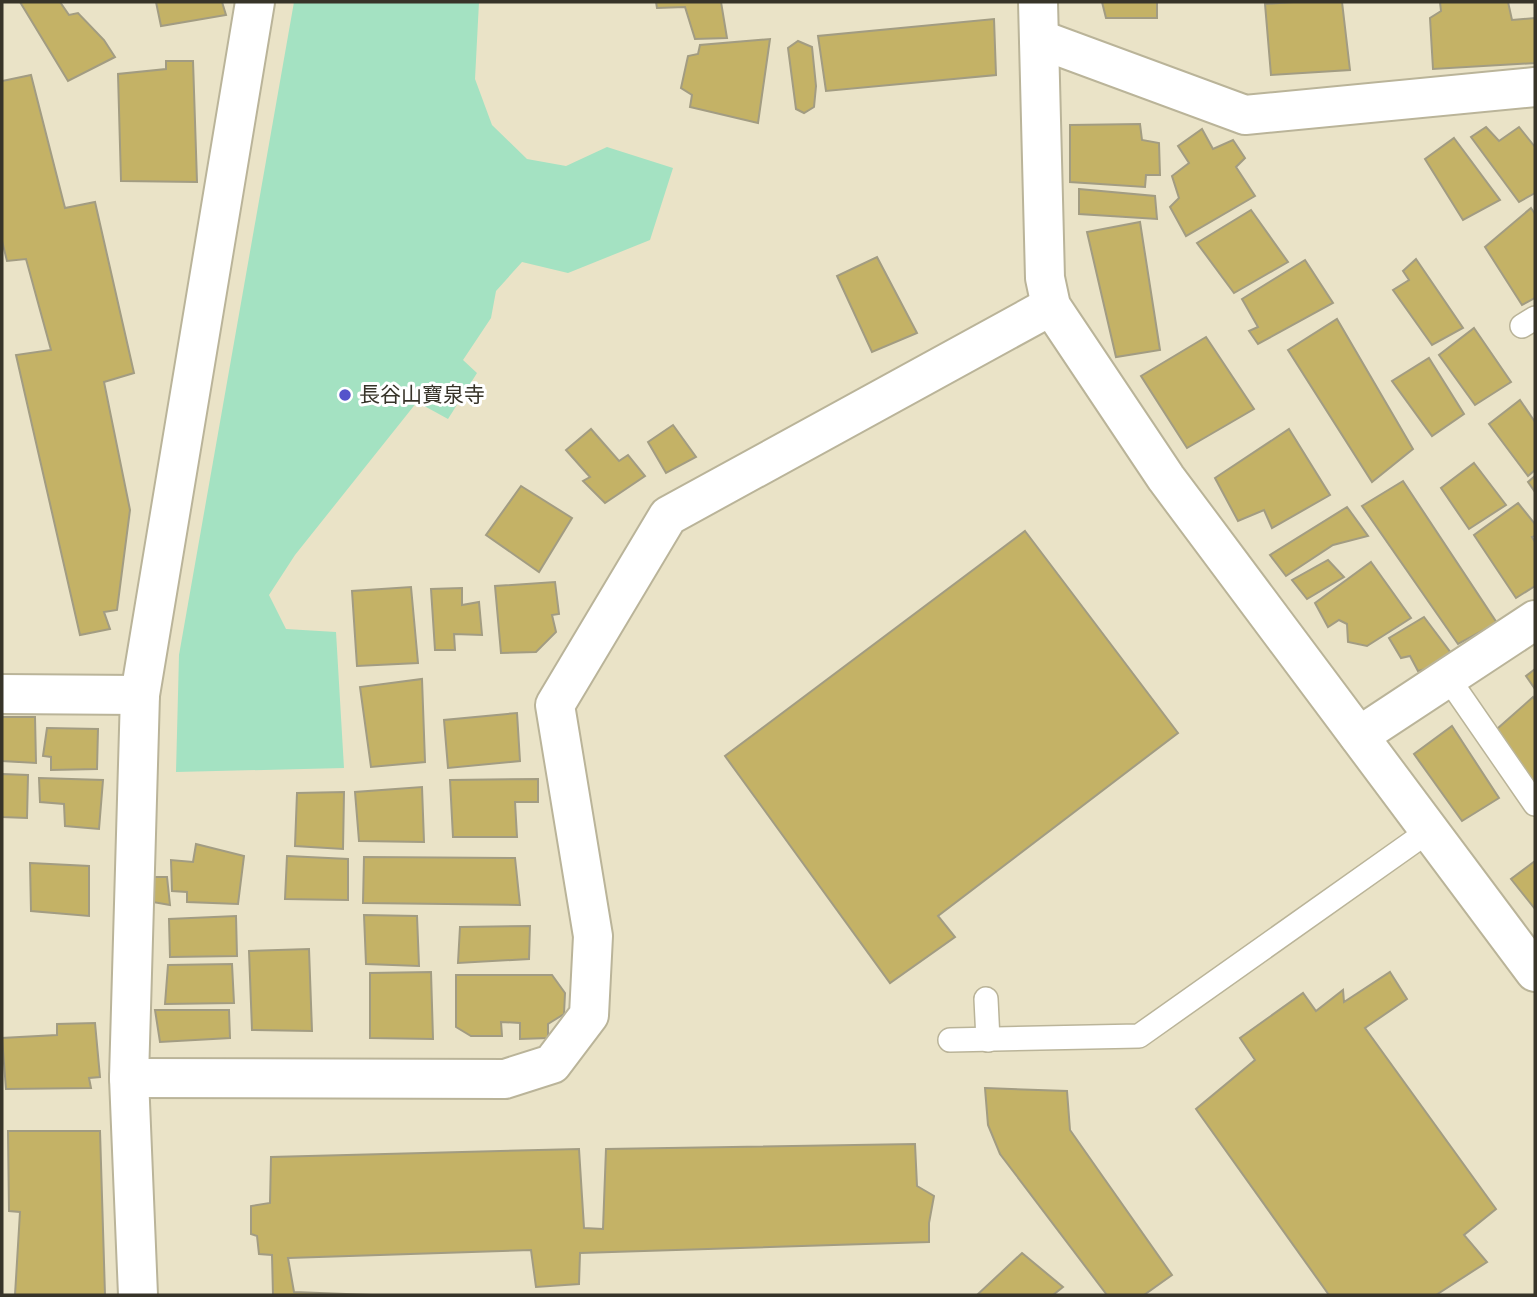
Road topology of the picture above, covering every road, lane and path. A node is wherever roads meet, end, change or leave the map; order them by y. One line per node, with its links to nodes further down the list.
1 (255, 2): 9 (street)
2 (1038, 2): 3 (street)
3 (1039, 39): 4 (street); 5 (street)
4 (1535, 87)
5 (1051, 306): 10 (street); 17 (street)
6 (1535, 620): 7 (street)
7 (1448, 678): 10 (street); 11 (lane)
8 (2, 694): 9 (street)
9 (140, 695): 17 (street)
10 (1359, 736): 12 (street)
11 (1535, 804)
12 (1430, 830): 13 (street); 16 (lane)
13 (1535, 972)
14 (986, 999): 16 (lane)
15 (950, 1040): 16 (lane)
16 (988, 1040)
17 (129, 1079): 18 (street)
18 (138, 1295)

